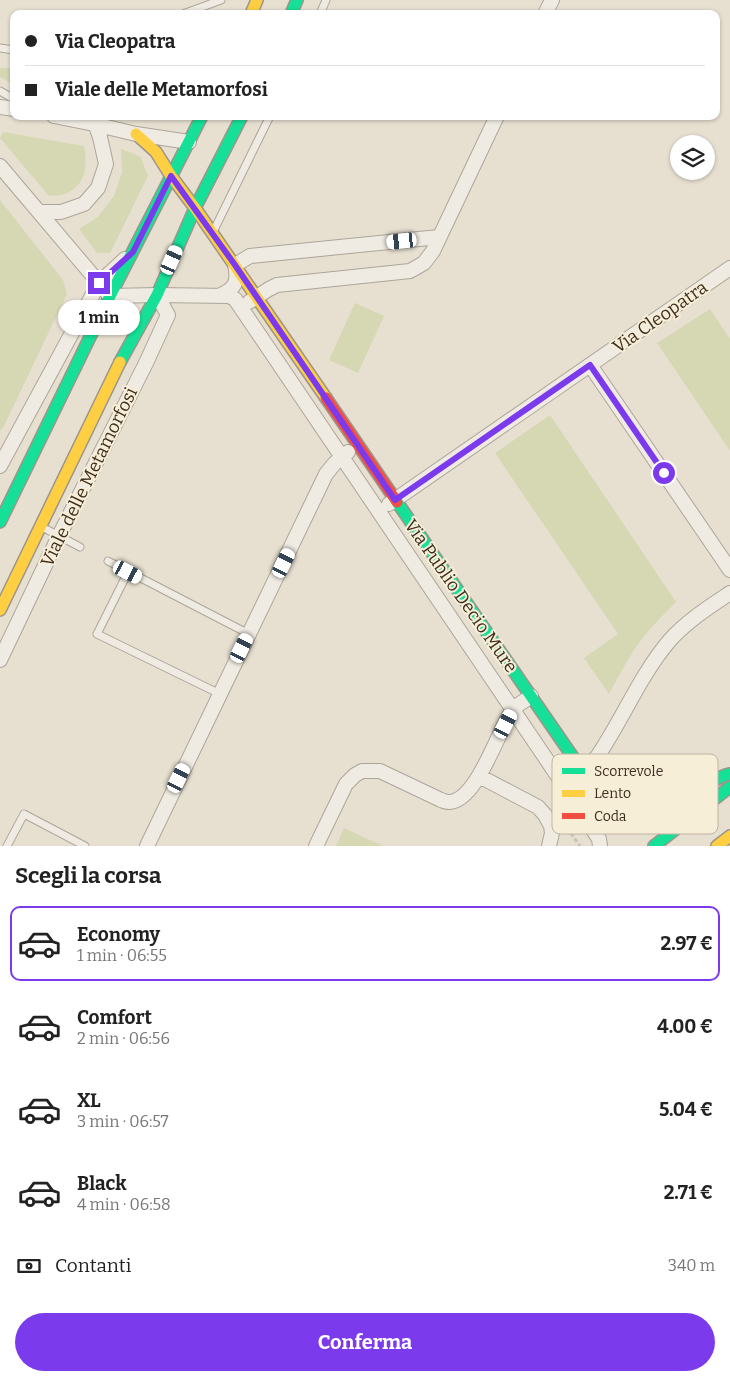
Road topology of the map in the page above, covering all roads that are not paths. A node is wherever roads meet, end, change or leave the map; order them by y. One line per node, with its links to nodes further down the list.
1 (221, 0): 2 (lane)
2 (195, 10)
3 (74, 120): 8 (street)
4 (200, 120): 10 (street)
5 (240, 120): 13 (street, Viale delle Metamorfosi)
6 (268, 120): 15 (lane)
7 (495, 120): 16 (street)
8 (94, 124): 9 (street); 14 (street)
9 (136, 134): 10 (street); 12 (street, Via Publio Decio Mure)
10 (189, 142): 12 (street)
11 (0, 166): 14 (street)
12 (171, 176): 13 (street, Via Publio Decio Mure); 17 (street)
13 (196, 208): 15 (street, Via Publio Decio Mure); 21 (street, Viale delle Metamorfosi)
14 (39, 212): 20 (street)
15 (213, 233): 18 (street, Via Publio Decio Mure)
16 (439, 237): 18 (street); 24 (street)
17 (133, 252): 20 (street); 22 (street)
18 (235, 265): 23 (street); 24 (street, Via Publio Decio Mure)
19 (730, 268): 26 (street, Via Cleopatra)
20 (99, 283): 22 (street); 29 (street)
21 (157, 295): 22 (street, Via Publio Decio Mure); 23 (street, Via Publio Decio Mure); 34 (street, Viale delle Metamorfosi); 35 (street, Viale delle Metamorfosi)
22 (110, 296): 30 (street)
23 (219, 296): 25 (street, Via Publio Decio Mure)
24 (256, 297): 25 (street); 27 (street, Via Publio Decio Mure)
25 (241, 307): 28 (street, Via Publio Decio Mure)
26 (590, 365): 31 (street, Via Cleopatra); 38 (street)
27 (358, 445): 28 (street); 31 (street, Via Publio Decio Mure)
28 (342, 456): 32 (street, Via Publio Decio Mure); 42 (street)
29 (0, 466)
30 (6, 493): 33 (street)
31 (395, 500): 32 (street, Via Cleopatra); 45 (street, Via Publio Decio Mure)
32 (379, 511): 46 (street, Via Publio Decio Mure)
33 (0, 522)
34 (41, 527): 35 (lane); 41 (street, Viale delle Metamorfosi)
35 (59, 536): 36 (lane); 43 (street, Viale delle Metamorfosi)
36 (80, 547)
37 (108, 561): 39 (lane)
38 (730, 570)
39 (128, 572): 42 (lane); 44 (lane)
40 (730, 592): 48 (street)
41 (0, 610)
42 (249, 634): 44 (street)
43 (0, 660)
44 (220, 694): 60 (street)
45 (531, 696): 46 (street); 47 (street, Via Publio Decio Mure)
46 (513, 709): 49 (street, Via Publio Decio Mure); 51 (street)
47 (570, 754)
48 (599, 754)
49 (552, 766)
50 (730, 774): 52 (street, Via Publio Decio Mure)
51 (479, 776): 61 (street); 62 (street)
52 (718, 779)
53 (730, 786): 54 (street)
54 (718, 795)
55 (596, 834): 63 (street, Via Publio Decio Mure)
56 (669, 834): 64 (street)
57 (730, 836): 65 (street)
58 (7, 846): 59 (lane)
59 (85, 846)
60 (147, 846)
61 (316, 846)
62 (549, 846)
63 (600, 846)
64 (654, 846)
65 (717, 846)

